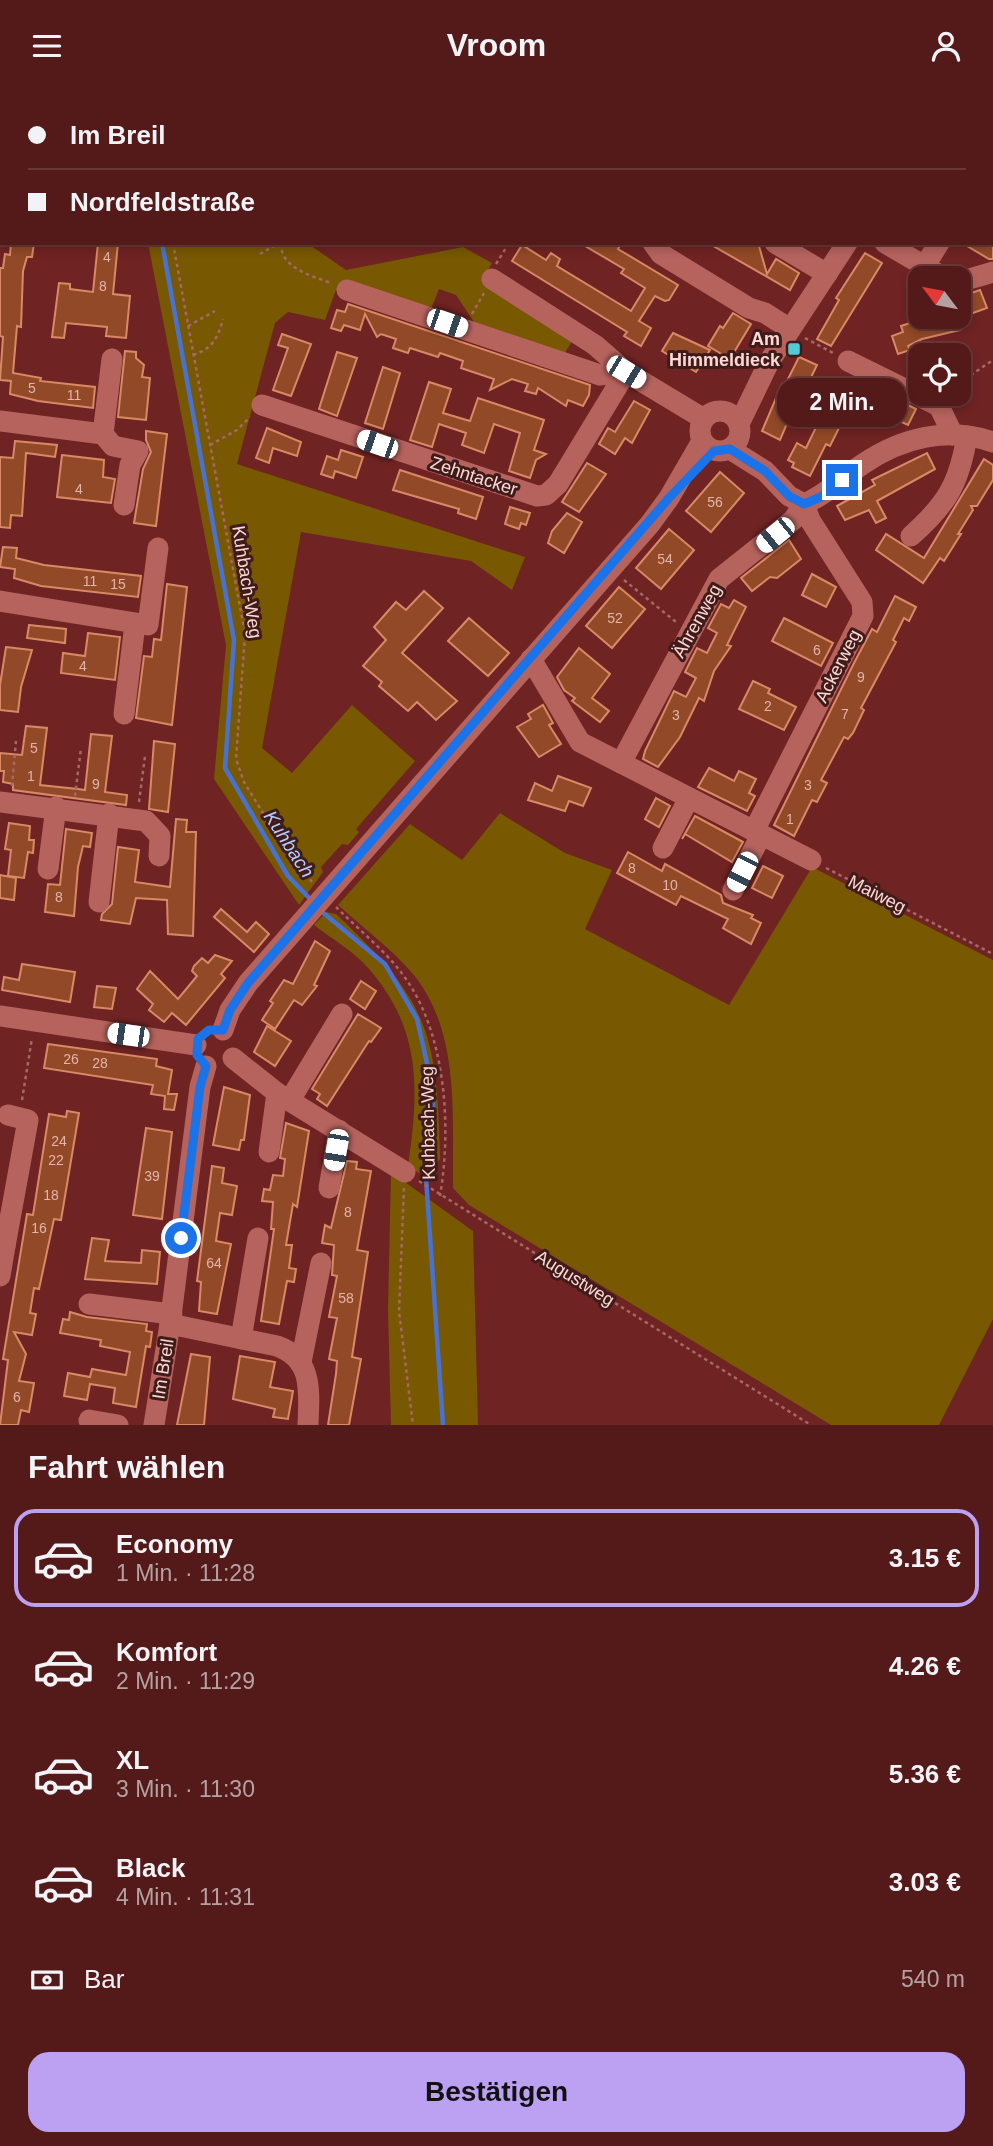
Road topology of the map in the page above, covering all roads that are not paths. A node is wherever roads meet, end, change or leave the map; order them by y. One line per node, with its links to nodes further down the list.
1 (655, 245): 13 (street)
2 (778, 245): 9 (street)
3 (846, 245): 9 (street)
4 (888, 245): 6 (street)
5 (938, 245): 7 (street)
6 (923, 266)
7 (926, 266)
8 (993, 272): 10 (street)
9 (827, 274): 13 (street)
10 (971, 278)
11 (492, 279): 14 (street)
12 (346, 289): 17 (street)
13 (790, 329): 21 (street)
14 (595, 345): 17 (street); 18 (street)
15 (111, 359): 22 (street)
16 (848, 361): 23 (street)
17 (580, 368): 18 (street)
18 (626, 372): 19 (street, Zehntacker); 21 (street)
19 (261, 405)
20 (0, 421): 22 (street)
21 (722, 433): 25 (street); 31 (street)
22 (103, 434): 26 (street)
23 (960, 435): 24 (street, Ährenweg); 25 (street, Ährenweg); 27 (street)
24 (993, 442)
25 (804, 504): 33 (street, Ährenweg); 38 (street, Ackerweg)
26 (124, 505)
27 (911, 536)
28 (158, 548): 30 (street)
29 (0, 601): 30 (street)
30 (135, 624): 32 (street)
31 (531, 659): 33 (street); 47 (street)
32 (124, 714)
33 (621, 763): 34 (street)
34 (689, 798): 38 (street); 39 (street)
35 (3, 806): 36 (street)
36 (64, 808): 37 (street); 42 (street)
37 (109, 814): 40 (street); 44 (street)
38 (757, 833): 41 (street); 43 (street)
39 (663, 848)
40 (159, 856)
41 (811, 860)
42 (48, 869)
43 (733, 890)
44 (99, 902)
45 (342, 1014): 51 (street)
46 (0, 1016): 48 (street)
47 (223, 1030): 48 (street); 49 (street)
48 (196, 1045): 50 (street)
49 (233, 1058): 50 (street); 51 (street)
50 (206, 1066): 62 (street, Im Breil)
51 (283, 1096): 53 (street); 54 (street)
52 (13, 1116): 58 (street)
53 (339, 1130): 55 (street); 56 (street)
54 (269, 1151)
55 (405, 1183)
56 (328, 1188)
57 (258, 1238): 63 (street)
58 (2, 1246): 60 (street)
59 (321, 1263): 64 (street)
60 (0, 1276)
61 (89, 1304): 62 (street, Im Breil)
62 (171, 1319): 63 (street); 67 (street, Im Breil)
63 (241, 1339): 64 (street)
64 (301, 1362): 68 (street)
65 (89, 1420): 66 (street)
66 (118, 1425)
67 (154, 1425)
68 (308, 1425)

